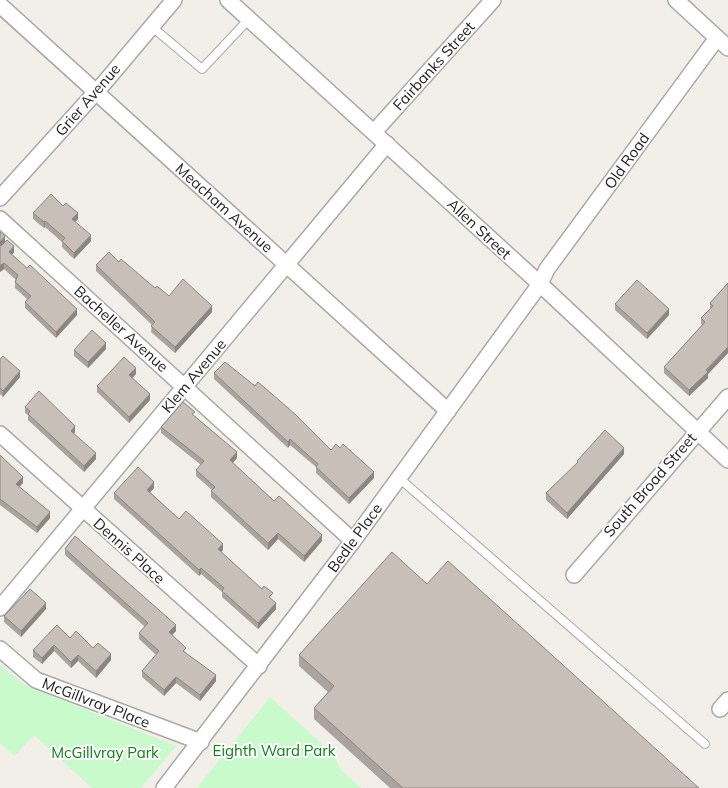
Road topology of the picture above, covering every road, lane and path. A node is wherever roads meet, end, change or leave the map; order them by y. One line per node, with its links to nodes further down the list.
1 (174, 0): 7 (street, Grier Avenue)
2 (228, 0): 6 (street, Allen Street)
3 (493, 0): 10 (street, Fairbanks Street)
4 (680, 2): 8 (street)
5 (0, 5): 9 (street, Meacham Avenue)
6 (249, 19): 7 (lane); 10 (street, Allen Street)
7 (150, 26): 9 (street, Grier Avenue)
8 (722, 43): 15 (street, Old Road)
9 (96, 92): 12 (street, Grier Avenue); 14 (street, Meacham Avenue)
10 (374, 132): 11 (street, Allen Street)
11 (387, 144): 14 (street, Klem Avenue); 15 (street, Allen Street)
12 (0, 198)
13 (0, 219): 16 (street, Bacheller Avenue)
14 (287, 264): 16 (street, Klem Avenue); 18 (street, Meacham Avenue)
15 (540, 284): 18 (street, Bedle Place); 19 (street, Allen Street)
16 (185, 387): 23 (street, Klem Avenue); 24 (street, Bacheller Avenue)
17 (728, 397): 19 (street, South Broad Street)
18 (448, 411): 22 (street, Bedle Place)
19 (696, 432): 21 (street, Allen Street); 25 (street, South Broad Street)
20 (0, 434): 23 (street, Dennis Place)
21 (728, 460)
22 (399, 478): 24 (street, Bedle Place); 30 (lane)
23 (82, 510): 26 (street, Klem Avenue); 28 (street, Dennis Place)
24 (353, 541): 28 (street, Bedle Place)
25 (574, 575)
26 (0, 608)
27 (0, 649): 29 (street, McGillvray Place)
28 (259, 666): 29 (street, Bedle Place)
29 (201, 742): 31 (street, Bedle Place)
30 (705, 744)
31 (164, 788)

